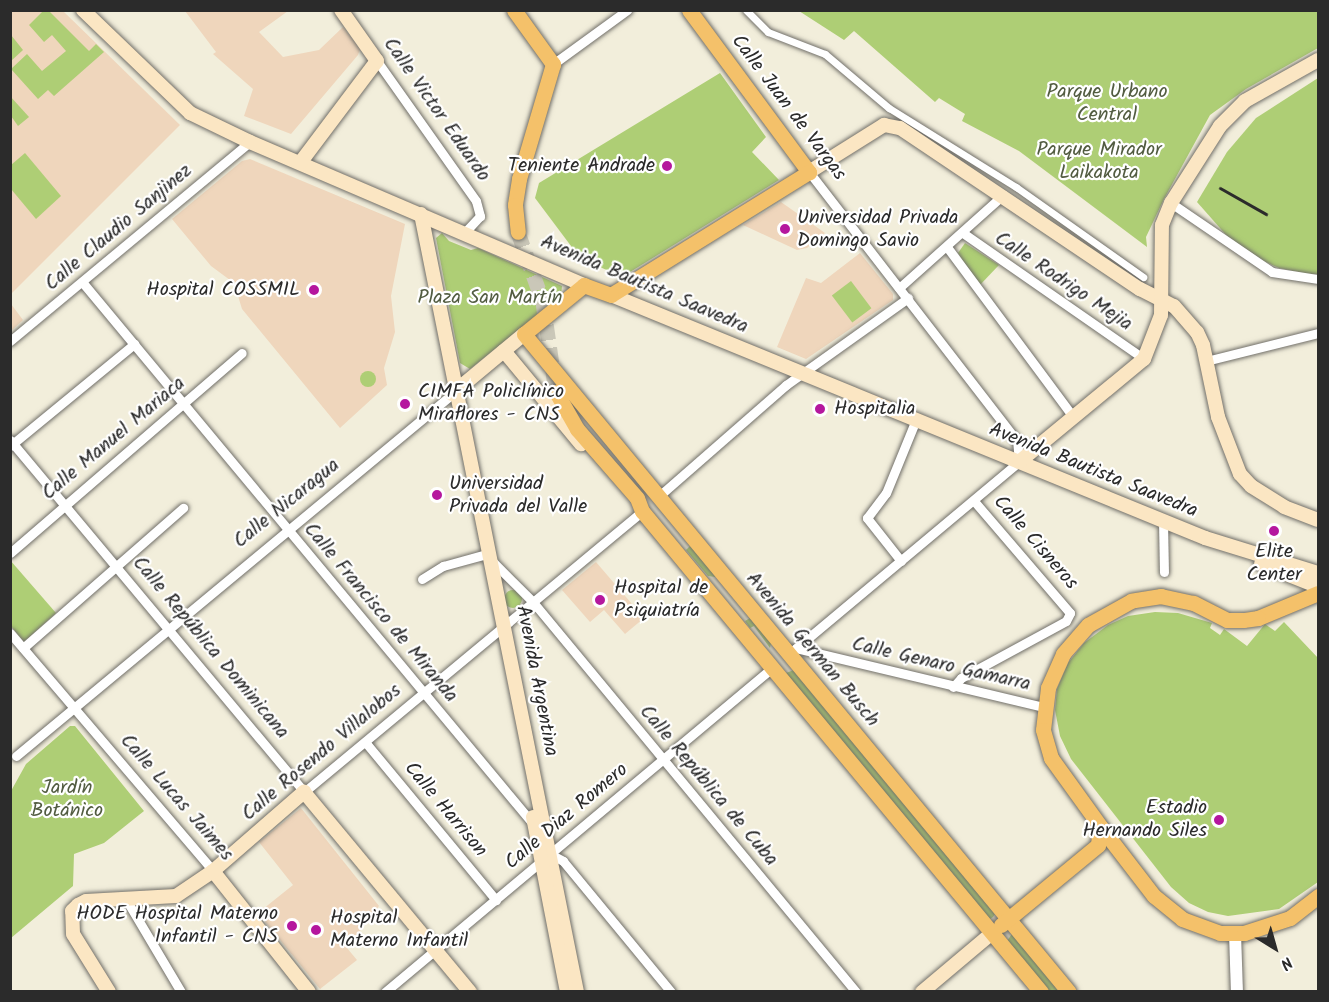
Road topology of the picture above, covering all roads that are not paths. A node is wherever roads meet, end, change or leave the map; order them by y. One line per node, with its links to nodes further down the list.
1 (83, 10): 10 (main road, Avenida Bautista Saavedra)
2 (341, 10): 8 (main road, Calle Victor Eduardo)
3 (514, 10): 9 (main road)
4 (627, 10): 9 (street)
5 (689, 10): 12 (main road, Calle Juan de Vargas)
6 (746, 10): 23 (street)
7 (1318, 60): 14 (main road)
8 (377, 61): 11 (main road); 16 (street, Calle Victor Eduardo)
9 (553, 64): 17 (main road)
10 (250, 142): 11 (main road, Avenida Bautista Saavedra); 22 (street, Calle Claudio Sanjinez)
11 (300, 164): 15 (main road, Avenida Bautista Saavedra)
12 (809, 172): 13 (main road); 25 (street, Calle Juan de Vargas); 26 (main road)
13 (1003, 195): 18 (street); 23 (main road)
14 (1171, 203): 20 (main road); 21 (street)
15 (421, 214): 16 (main road, Avenida Bautista Saavedra); 38 (main road, Avenida Argentina)
16 (465, 232): 24 (main road, Avenida Bautista Saavedra)
17 (518, 232)
18 (963, 233): 19 (street); 35 (street, Calle Rodrigo Mejia)
19 (947, 248): 25 (street); 41 (street)
20 (1159, 276): 23 (main road); 27 (main road)
21 (1318, 279)
22 (83, 283): 31 (street, Calle Claudio Sanjinez); 32 (street, Calle Francisco de Miranda)
23 (1141, 283): 27 (main road)
24 (584, 285): 26 (main road, Avenida Bautista Saavedra); 30 (main road, Calle Nicaragua)
25 (899, 288): 28 (street, Calle Juan de Vargas)
26 (610, 295): 37 (main road, Avenida Bautista Saavedra)
27 (1161, 297): 35 (main road); 36 (main road)
28 (908, 298): 37 (street); 44 (street)
29 (1318, 333): 36 (street)
30 (524, 334): 33 (main road, Calle Nicaragua); 45 (main road, Avenida German Busch)
31 (10, 341)
32 (134, 344): 40 (street, Calle Francisco de Miranda); 43 (street)
33 (504, 351): 38 (main road, Calle Nicaragua); 49 (main road)
34 (242, 353): 40 (street, Calle Manuel Mariaca)
35 (1144, 359): 41 (main road)
36 (1206, 361): 51 (main road)
37 (801, 374): 42 (main road, Avenida Bautista Saavedra); 45 (street)
38 (455, 387): 52 (street, Calle Nicaragua); 55 (main road, Avenida Argentina)
39 (556, 392): 49 (main road)
40 (184, 403): 47 (street, Calle Manuel Mariaca); 52 (street, Calle Francisco de Miranda)
41 (1074, 418): 44 (main road)
42 (915, 422): 44 (main road, Avenida Bautista Saavedra); 56 (street)
43 (12, 443): 47 (street, Calle República Dominicana)
44 (1019, 462): 46 (street); 50 (main road, Avenida Bautista Saavedra)
45 (658, 497): 49 (main road); 67 (main road, Avenida German Busch)
46 (974, 501): 56 (street); 69 (street, Calle Cisneros)
47 (64, 504): 54 (street, Calle Manuel Mariaca); 58 (street, Calle República Dominicana)
48 (183, 508): 58 (street)
49 (642, 511): 62 (street, Calle Rosendo Villalobos); 68 (main road)
50 (1162, 520): 53 (main road, Avenida Bautista Saavedra); 59 (street)
51 (1318, 520)
52 (288, 531): 63 (street, Calle Nicaragua); 70 (street, Calle Francisco de Miranda)
53 (1205, 538): 57 (main road); 61 (main road, Avenida Bautista Saavedra)
54 (10, 553)
55 (488, 559): 60 (street); 62 (street, Calle República de Cuba); 64 (main road, Avenida Argentina)
56 (901, 561): 67 (street)
57 (1318, 565)
58 (117, 566): 63 (street, Calle República Dominicana); 66 (street)
59 (1164, 572)
60 (422, 579)
61 (1317, 584): 71 (main road)
62 (533, 602): 64 (street, Calle Rosendo Villalobos); 75 (street, Calle República de Cuba)
63 (168, 627): 72 (street, Calle Nicaragua); 76 (street, Calle República Dominicana)
64 (501, 628): 70 (street, Calle Rosendo Villalobos); 77 (main road, Avenida Argentina)
65 (12, 637): 66 (street, Calle Lucas Jaimes)
66 (23, 648): 72 (street, Calle Lucas Jaimes)
67 (792, 651): 68 (main road); 69 (street, Calle Genaro Gamarra); 86 (main road, Avenida German Busch)
68 (771, 668): 75 (street, Calle Diaz Romero); 87 (main road)
69 (953, 687): 71 (street, Calle Genaro Gamarra)
70 (423, 693): 73 (street, Calle Rosendo Villalobos); 77 (street, Calle Francisco de Miranda)
71 (1044, 707): 78 (main road)
72 (74, 708): 74 (street, Calle Nicaragua); 82 (street, Calle Lucas Jaimes)
73 (366, 743): 76 (street, Calle Rosendo Villalobos); 84 (street, Calle Harrison)
74 (16, 756)
75 (663, 759): 81 (street, Calle Diaz Romero); 97 (street, Calle República de Cuba)
76 (304, 792): 82 (main road, Calle Rosendo Villalobos); 89 (main road, Calle República Dominicana)
77 (540, 826): 81 (main road, Avenida Argentina)
78 (1100, 826): 79 (main road); 80 (main road)
79 (1098, 845): 80 (main road); 86 (main road)
80 (1119, 849): 88 (main road)
81 (546, 857): 84 (street, Calle Diaz Romero); 90 (main road, Avenida Argentina); 96 (street)
82 (213, 871): 85 (main road, Calle Rosendo Villalobos); 93 (main road, Calle Lucas Jaimes)
83 (1318, 896): 88 (main road)
84 (496, 900): 89 (street, Calle Diaz Romero)
85 (127, 901): 91 (main road, Calle Rosendo Villalobos); 92 (street)
86 (1009, 919): 87 (main road); 100 (main road, Avenida German Busch)
87 (992, 933): 98 (main road); 99 (main road)
88 (1235, 933): 101 (street)
89 (435, 948): 94 (street, Calle Diaz Romero); 95 (main road, Calle República Dominicana)
90 (572, 990)
91 (108, 991)
92 (181, 992)
93 (309, 992)
94 (385, 992)
95 (471, 992)
96 (671, 992)
97 (856, 992)
98 (922, 992)
99 (1041, 992)
100 (1069, 992)
101 (1237, 992)

